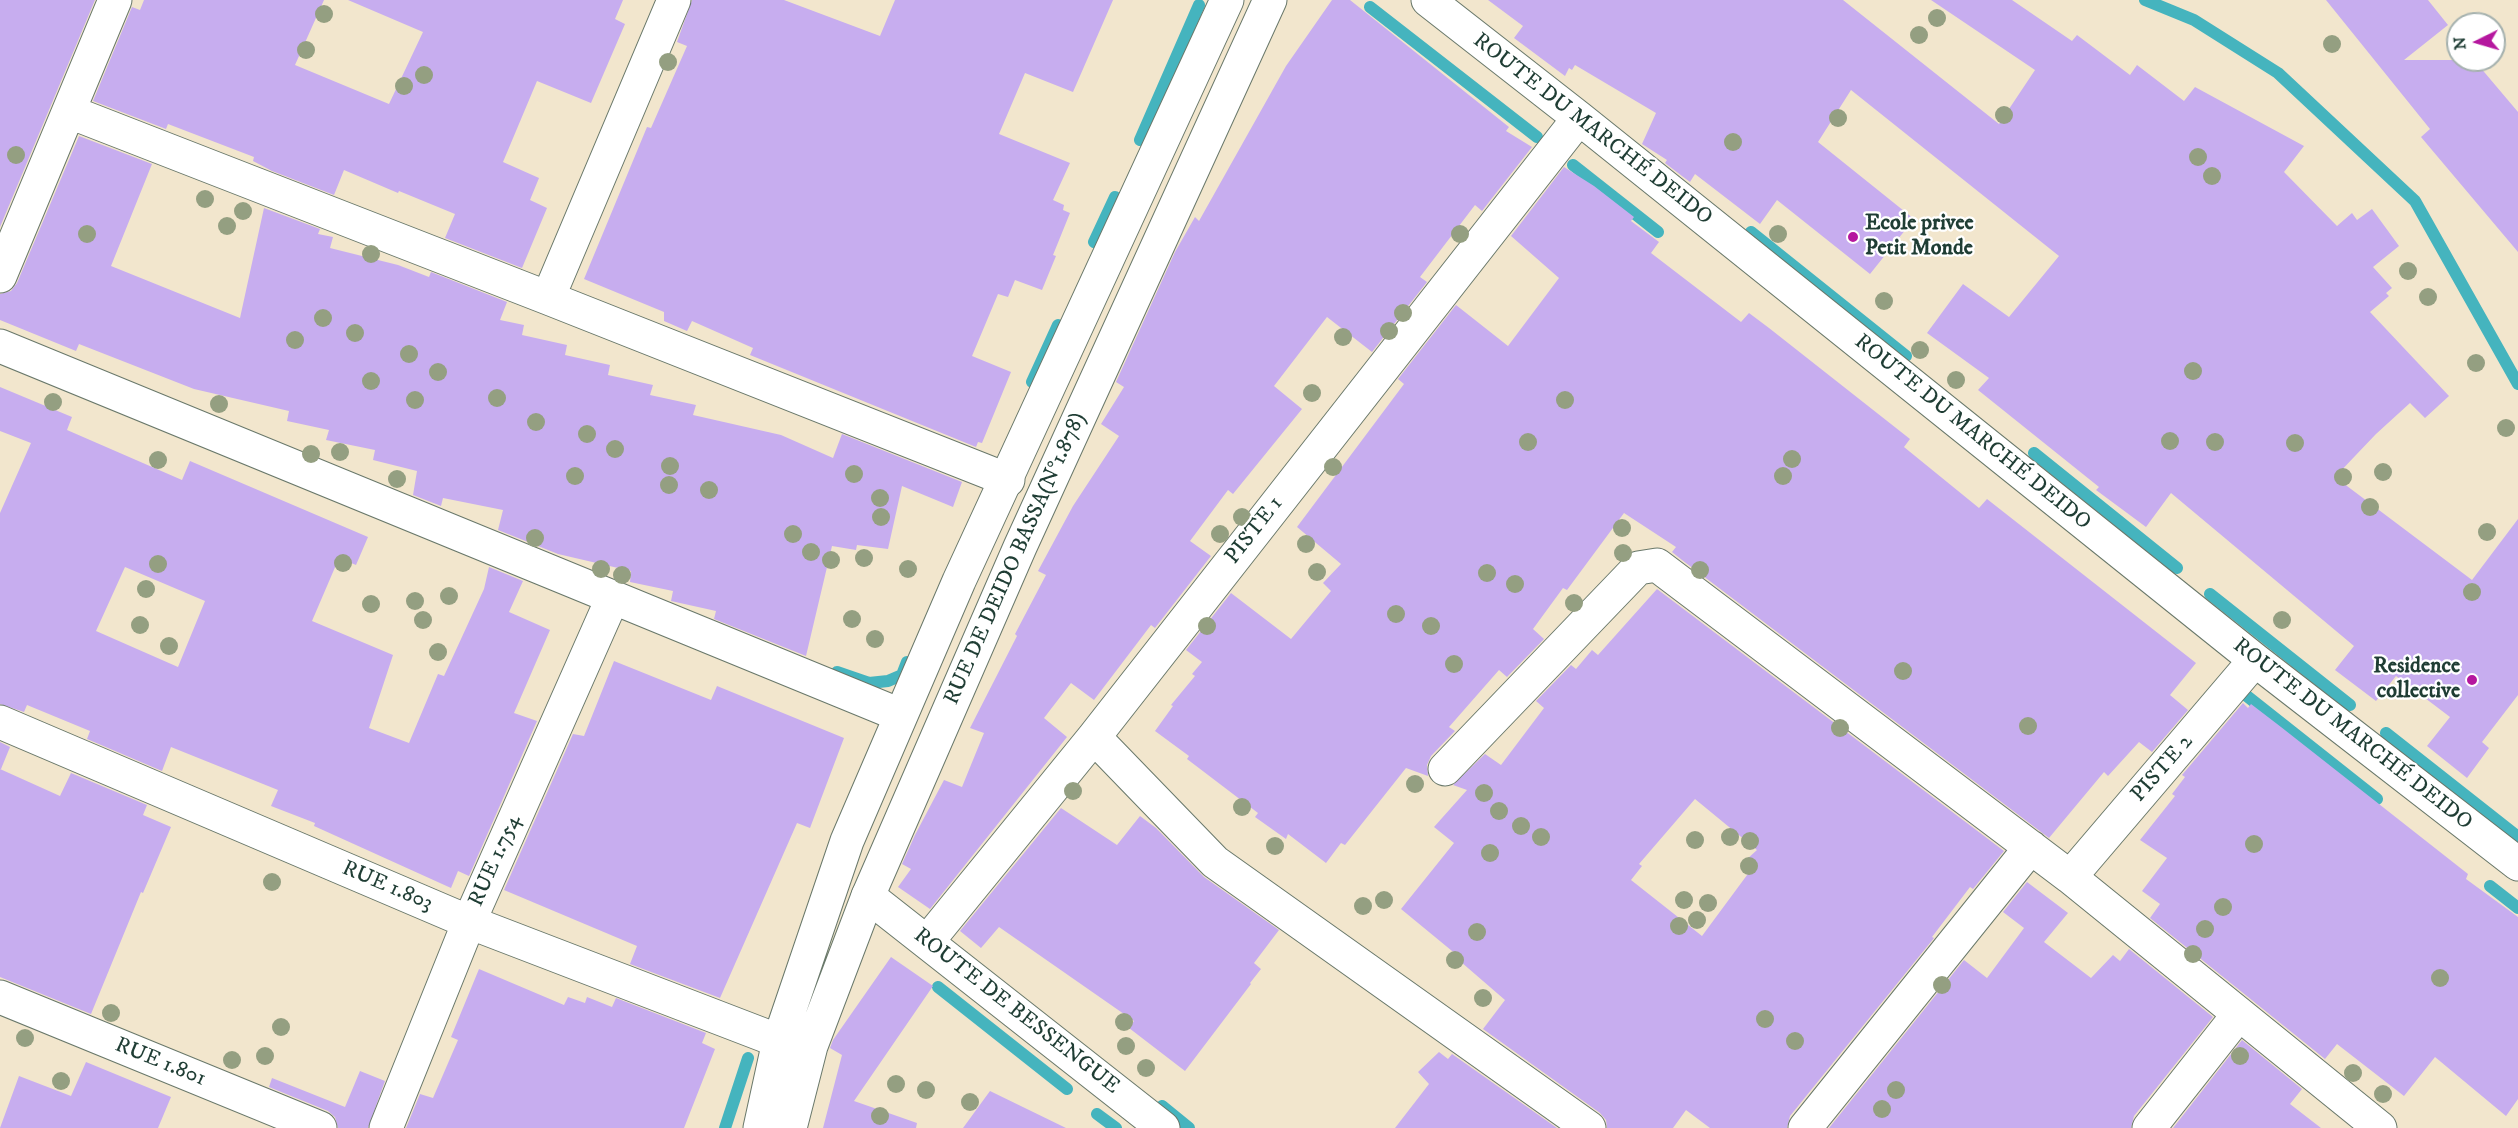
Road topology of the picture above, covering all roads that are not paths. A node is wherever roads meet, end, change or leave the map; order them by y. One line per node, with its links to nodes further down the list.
1 (115, 0): 6 (street)
2 (674, 0): 9 (street)
3 (1227, 0): 11 (street, RUE DE DEIDO BASSA(N°1.878))
4 (1270, 0): 21 (street, RUE DE DEIDO BASSA(N°1.878))
5 (1428, 0): 7 (street, ROUTE DU MARCHÉ DEIDO)
6 (70, 112): 8 (street); 9 (street)
7 (1579, 118): 13 (street, ROUTE DU MARCHÉ DEIDO); 16 (street, PISTE 1)
8 (0, 276)
9 (548, 297): 11 (street)
10 (0, 346): 12 (street)
11 (1008, 480): 14 (street, RUE DE DEIDO BASSA(N°1.878))
12 (613, 597): 14 (street); 22 (street, RUE 1.754)
13 (2255, 660): 19 (street, ROUTE DU MARCHÉ DEIDO); 20 (street, PISTE 2)
14 (900, 715): 26 (street, RUE DE DEIDO BASSA(N°1.878))
15 (0, 722): 22 (street, RUE 1.803)
16 (1094, 736): 23 (street, PISTE 1); 32 (street)
17 (1445, 769): 18 (street)
18 (2031, 847): 20 (street); 33 (street)
19 (2518, 864)
20 (2070, 877): 25 (street)
21 (868, 896): 23 (street, ROUTE DE BESSENGUE); 30 (street, RUE DE DEIDO BASSA(N°1.878))
22 (470, 922): 26 (street, RUE 1.803); 28 (street, RUE 1.754)
23 (927, 942): 31 (street, ROUTE DE BESSENGUE)
24 (0, 997): 27 (street, RUE 1.801)
25 (2239, 1014): 34 (street); 35 (street)
26 (779, 1041): 29 (street, RUE DE DEIDO BASSA(N°1.878))
27 (320, 1128)
28 (386, 1128)
29 (760, 1128)
30 (790, 1128)
31 (1163, 1128)
32 (1589, 1128)
33 (1805, 1128)
34 (2149, 1128)
35 (2380, 1128)

